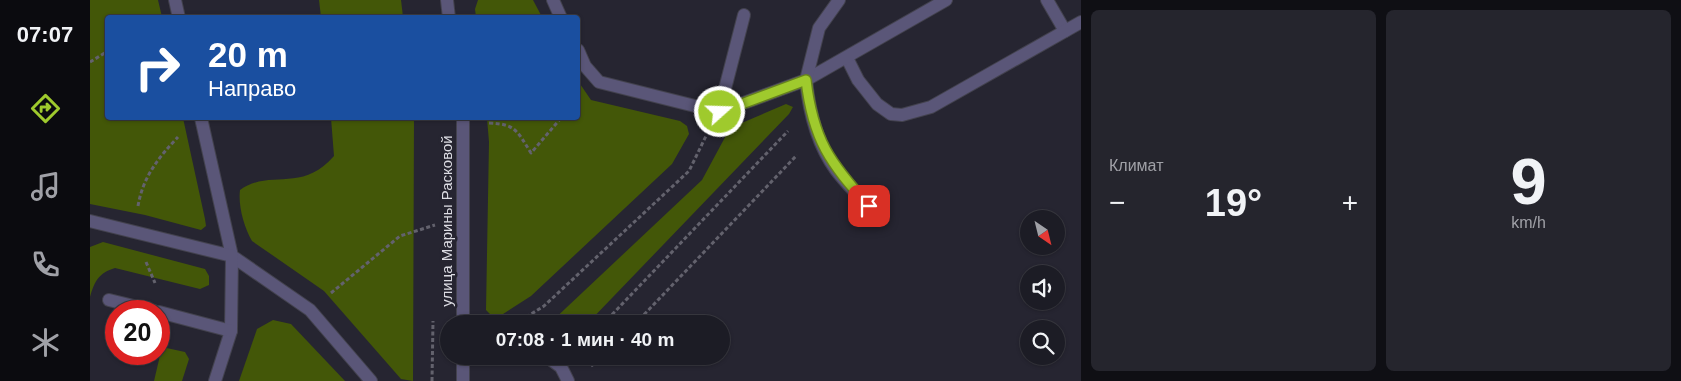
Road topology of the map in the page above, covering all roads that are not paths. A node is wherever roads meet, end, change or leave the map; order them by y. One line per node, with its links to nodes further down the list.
1 (174, 0): 7 (street)
2 (447, 0): 8 (street)
3 (553, 0): 9 (street)
4 (839, 0): 15 (street)
5 (946, 0): 14 (street)
6 (1047, 0): 12 (street)
7 (177, 15)
8 (450, 15)
9 (560, 15)
10 (744, 16): 16 (street)
11 (1081, 22): 12 (street)
12 (1065, 31): 14 (street)
13 (580, 55): 16 (street)
14 (846, 58): 15 (street)
15 (806, 80): 16 (street); 19 (street)
16 (720, 112)
17 (201, 120): 21 (street)
18 (463, 120): 23 (street, улица Марины Расковой)
19 (880, 218)
20 (90, 221): 21 (street)
21 (232, 256): 24 (street); 28 (street)
22 (170, 315): 24 (street)
23 (464, 315)
24 (231, 331): 27 (street)
25 (463, 365): 29 (street)
26 (558, 365): 30 (street)
27 (216, 381)
28 (371, 381)
29 (463, 381)
30 (568, 381)

